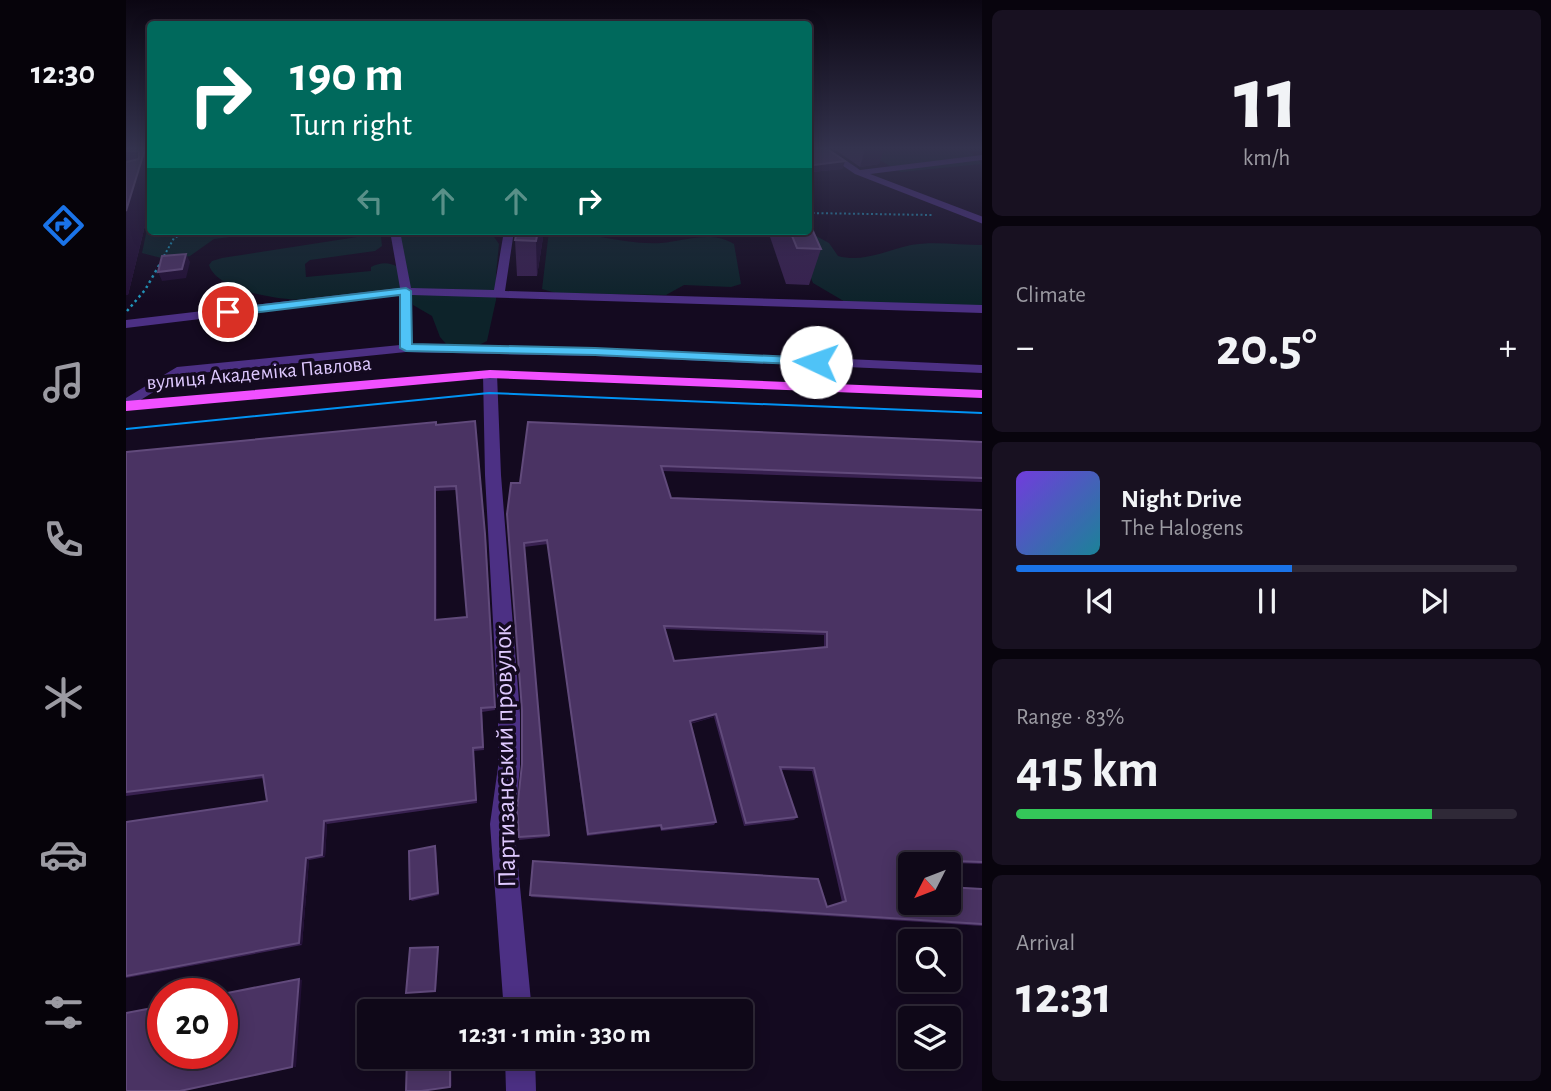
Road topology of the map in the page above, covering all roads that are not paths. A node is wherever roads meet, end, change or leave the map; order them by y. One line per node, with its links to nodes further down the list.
1 (929, 200): 2 (street)
2 (982, 221)
3 (396, 235): 5 (street)
4 (508, 235): 6 (street)
5 (406, 291): 6 (street); 8 (street); 9 (street)
6 (499, 293): 7 (street)
7 (982, 309)
8 (126, 324)
9 (406, 348): 10 (street); 13 (street)
10 (982, 369)
11 (490, 374): 12 (main road, вулиця Академіка Павлова); 13 (main road, вулиця Академіка Павлова); 14 (street, Партизанський провулок)
12 (982, 394)
13 (126, 405)
14 (517, 999)
15 (520, 1069): 16 (street)
16 (521, 1091)

